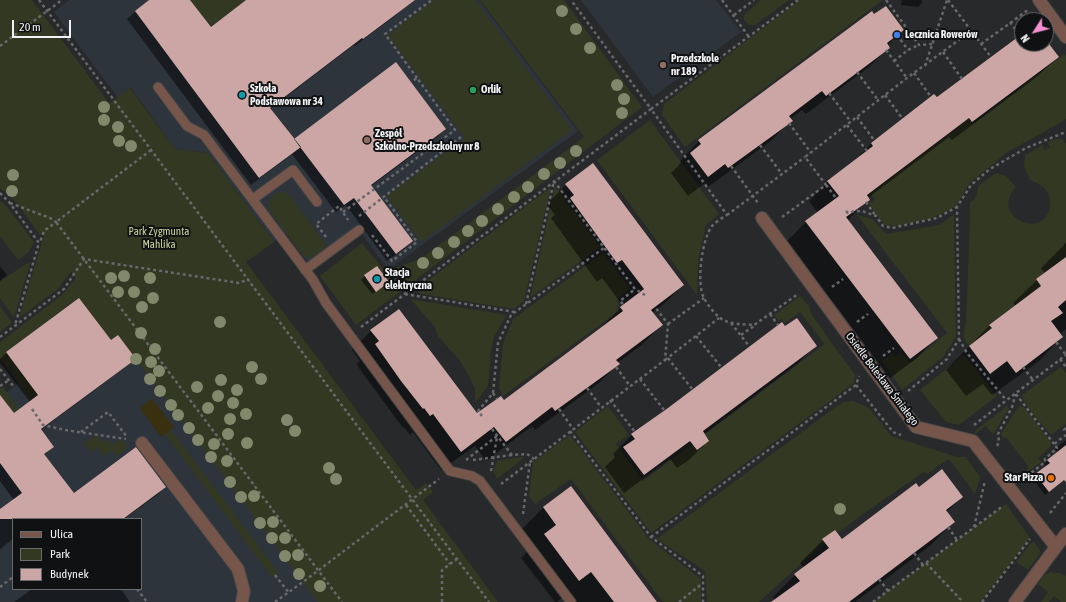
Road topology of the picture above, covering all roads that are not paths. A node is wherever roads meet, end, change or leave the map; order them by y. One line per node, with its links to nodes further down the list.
1 (1039, 0): 2 (street)
2 (1066, 37)
3 (158, 87): 4 (lane)
4 (253, 199): 5 (lane); 8 (lane)
5 (317, 202)
6 (764, 217): 11 (street, Osiedle Bolesława Śmiałego)
7 (361, 229): 8 (lane)
8 (305, 270): 13 (lane)
9 (142, 443): 12 (street)
10 (1066, 534): 11 (street)
11 (1056, 547): 14 (street)
12 (242, 602)
13 (571, 602)
14 (1015, 602)

